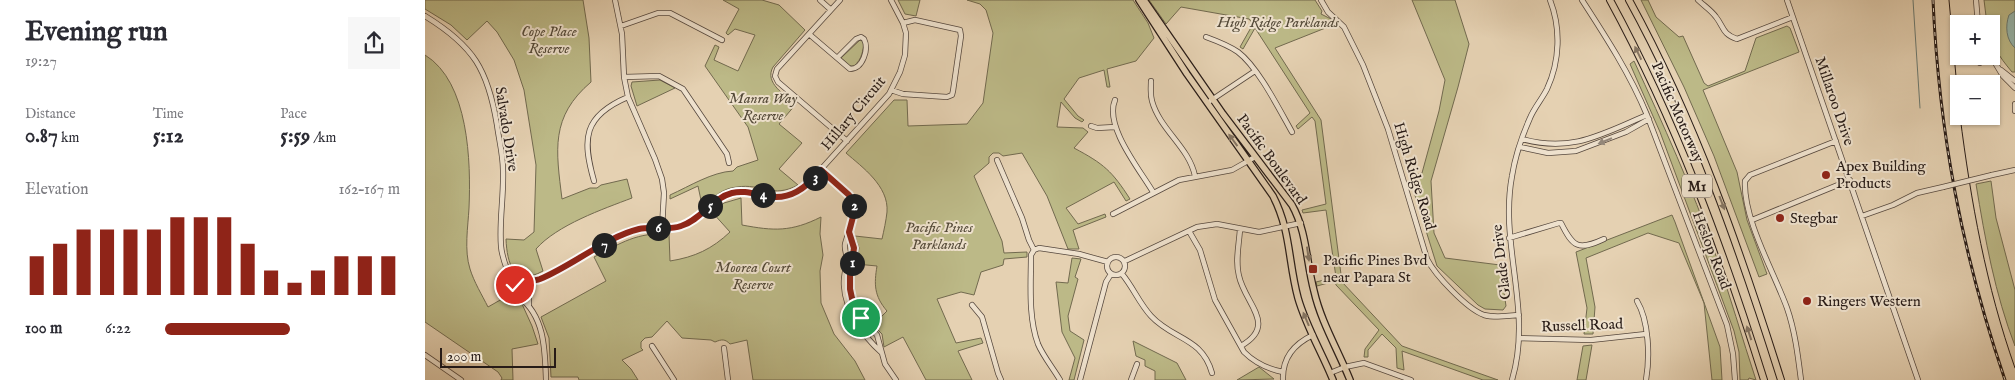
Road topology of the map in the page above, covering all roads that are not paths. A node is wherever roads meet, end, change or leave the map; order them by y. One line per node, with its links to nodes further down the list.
1 (615, 0): 20 (street)
2 (820, 0): 15 (street)
3 (840, 0): 15 (street)
4 (891, 0): 19 (street, Hillary Circuit)
5 (1139, 0): 36 (main road)
6 (1144, 0): 34 (main road, Pacific Boulevard)
7 (1321, 0): 86 (street, High Ridge Road)
8 (1550, 0): 43 (street, Glade Drive)
9 (1582, 0): 39 (street, Heslop Road)
10 (1610, 0): 118 (highway, Pacific Motorway / M1, one-way to 10)
11 (1629, 0): 119 (highway, Pacific Motorway / M1, one-way to 119)
12 (1697, 0): 18 (street)
13 (1787, 0): 18 (street, Millaroo Drive)
14 (1975, 0): 16 (street)
15 (830, 9): 21 (street)
16 (1977, 15)
17 (425, 16): 75 (street, Salvado Drive)
18 (1793, 17): 45 (street, Millaroo Drive)
19 (903, 23): 32 (street, Hillary Circuit); 32 (street)
20 (621, 26): 23 (street); 28 (street)
21 (809, 34): 24 (street); 44 (street)
22 (1206, 37): 27 (street)
23 (722, 40)
24 (837, 58): 24 (street)
25 (1996, 65): 31 (street)
26 (1997, 65): 30 (street)
27 (1255, 71): 34 (street); 42 (street)
28 (624, 77): 33 (street); 52 (street)
29 (1151, 81): 55 (street)
30 (2015, 81)
31 (2015, 88)
32 (891, 90): 44 (street, Hillary Circuit)
33 (628, 97): 57 (street); 64 (street)
34 (1213, 99): 36 (street); 49 (main road, Pacific Boulevard)
35 (1115, 100): 41 (street)
36 (1207, 103): 51 (main road, one-way to 36)
37 (2015, 104): 38 (street)
38 (2015, 111)
39 (1648, 117): 46 (street); 48 (street, one-way to 48); 117 (street, Heslop Road)
40 (1091, 126): 41 (street)
41 (1115, 127): 58 (street)
42 (1292, 132)
43 (1522, 139): 46 (street); 47 (street, Glade Drive)
44 (847, 141): 53 (street, Hillary Circuit)
45 (1836, 141): 56 (street, Millaroo Drive); 61 (street)
46 (1574, 143): 48 (street)
47 (1520, 147): 48 (street); 68 (street, Glade Drive)
48 (1576, 151)
49 (1255, 157): 51 (street); 62 (main road, Pacific Boulevard)
50 (997, 160): 72 (street)
51 (1249, 161): 55 (street); 63 (main road)
52 (729, 163)
53 (821, 170): 64 (street, Hillary Circuit); 67 (street)
54 (2015, 170): 60 (street, bridge)
55 (1195, 176): 58 (street)
56 (1849, 180): 60 (street, Millaroo Drive); 61 (street)
57 (594, 181)
58 (1153, 192): 59 (street)
59 (1113, 214)
60 (1862, 216): 121 (street, Millaroo Drive)
61 (1752, 220): 120 (street)
62 (1301, 223): 63 (street); 98 (main road, Pacific Boulevard, one-way to 98)
63 (1286, 226): 65 (street); 89 (main road, one-way to 63)
64 (663, 228): 78 (street, Hillary Circuit)
65 (1240, 229): 66 (street); 93 (street)
66 (1189, 231): 73 (street); 93 (street)
67 (849, 232): 70 (street); 71 (street)
68 (1509, 238): 69 (street); 86 (street, Glade Drive)
69 (1604, 239)
70 (845, 250): 71 (street); 91 (street)
71 (854, 250): 88 (street)
72 (1035, 250): 74 (street); 108 (street)
73 (1125, 261): 74 (street); 77 (street)
74 (1108, 262): 76 (street)
75 (508, 271): 79 (street, Salvado Drive); 80 (street, Salvado Drive)
76 (1111, 274): 77 (street); 109 (street)
77 (1122, 274): 101 (street)
78 (540, 279): 79 (street, Hillary Circuit); 81 (street, Hillary Circuit)
79 (523, 283): 80 (street); 81 (street, Salvado Drive)
80 (513, 290): 82 (street, Salvado Drive)
81 (528, 292): 82 (street); 85 (street, Salvado Drive)
82 (519, 297): 85 (street, Salvado Drive)
83 (1637, 301): 87 (street)
84 (972, 304): 107 (street)
85 (529, 305): 103 (street, Salvado Drive)
86 (1519, 315): 90 (street, Glade Drive)
87 (1646, 334): 90 (street, Russell Road); 116 (street)
88 (877, 335): 91 (street); 95 (street)
89 (1313, 335): 99 (street); 100 (main road)
90 (1519, 338): 115 (street, Glade Drive)
91 (869, 340): 95 (street)
92 (651, 346): 104 (street)
93 (1241, 346): 99 (street)
94 (723, 348): 105 (street)
95 (881, 352): 106 (street)
96 (425, 355): 102 (street)
97 (1137, 364): 110 (street)
98 (1345, 367): 100 (street); 113 (main road, Pacific Boulevard); 114 (street)
99 (1283, 372): 111 (street)
100 (1330, 373): 112 (main road)
101 (1212, 374)
102 (461, 380)
103 (546, 380)
104 (674, 380)
105 (729, 380)
106 (896, 380)
107 (1001, 380)
108 (1060, 380)
109 (1080, 380)
110 (1131, 380)
111 (1283, 380)
112 (1333, 380)
113 (1350, 380)
114 (1411, 380)
115 (1512, 380)
116 (1646, 380)
117 (1735, 380)
118 (1764, 380)
119 (1781, 380)
120 (1801, 380)
121 (1918, 380)

